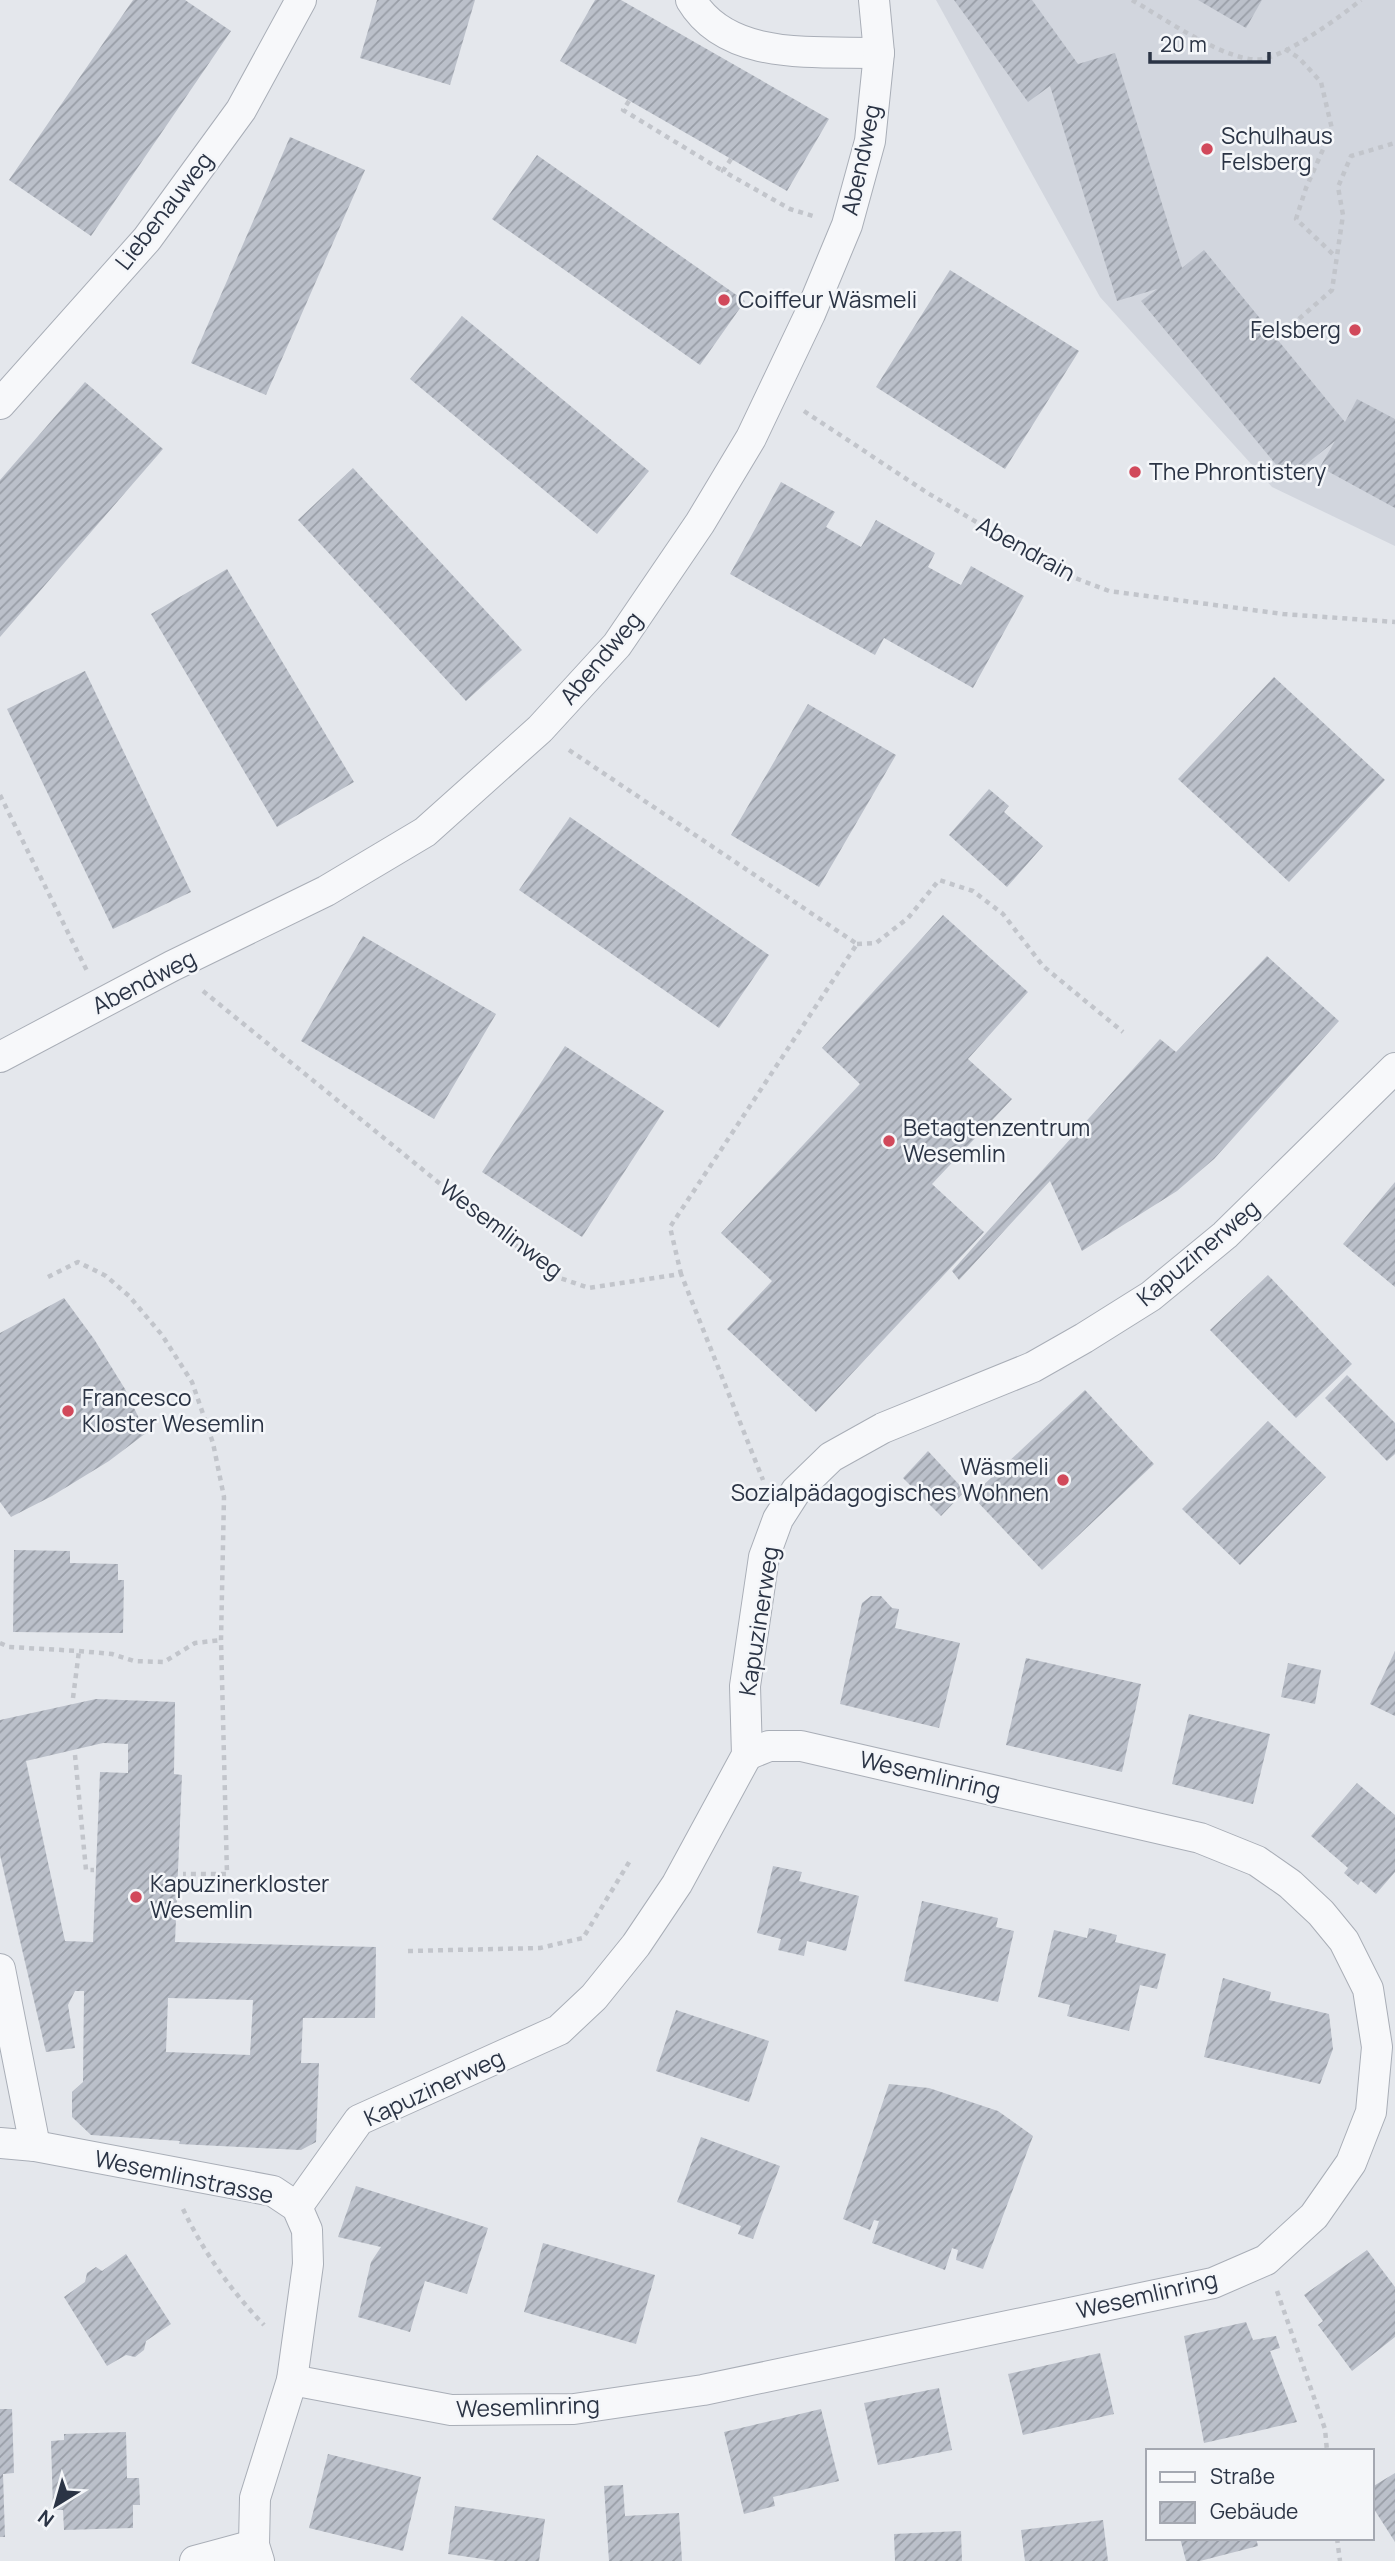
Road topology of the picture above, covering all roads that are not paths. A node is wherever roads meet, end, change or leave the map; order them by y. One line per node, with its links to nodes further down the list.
1 (301, 0): 5 (street, Liebenauweg)
2 (691, 0): 4 (street)
3 (874, 0): 4 (street, Abendweg)
4 (879, 52): 6 (street, Abendweg)
5 (0, 404)
6 (0, 1057)
7 (1395, 1068): 8 (street, Kapuzinerweg)
8 (747, 1755): 12 (street, Kapuzinerweg); 13 (street, Wesemlinring)
9 (0, 1969): 11 (street)
10 (0, 2143): 11 (street, Wesemlinstrasse)
11 (35, 2146): 12 (street, Wesemlinstrasse)
12 (297, 2207): 13 (street, Wesemlinstrasse)
13 (294, 2370): 14 (street, Wesemlinstrasse)
14 (256, 2553): 15 (street)
15 (195, 2561)

